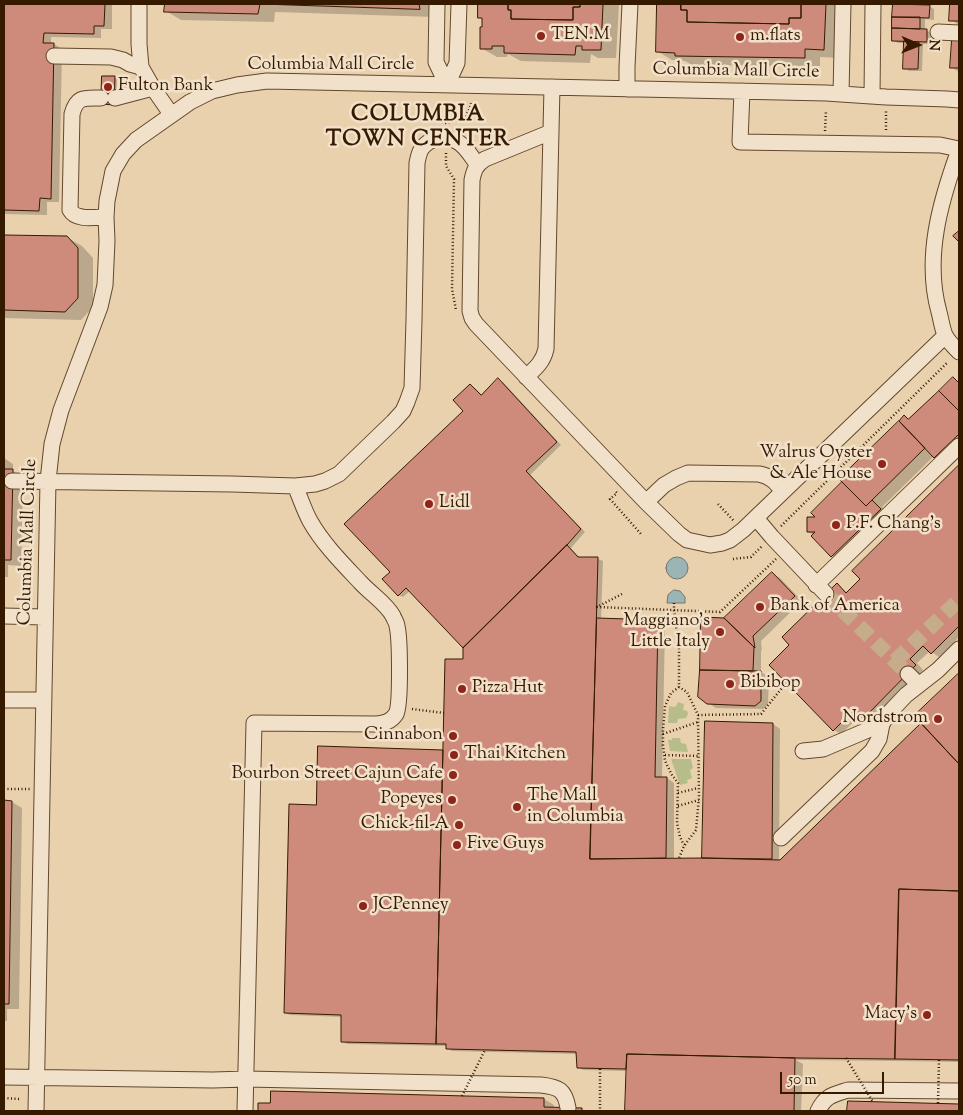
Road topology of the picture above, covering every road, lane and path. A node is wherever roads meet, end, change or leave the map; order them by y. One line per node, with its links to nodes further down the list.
1 (139, 4): 10 (street)
2 (437, 4): 11 (street)
3 (458, 4): 11 (street)
4 (630, 4): 14 (street)
5 (843, 4): 16 (street)
6 (873, 4): 17 (street)
7 (938, 32): 8 (street)
8 (959, 33)
9 (54, 56): 10 (street)
10 (141, 66): 13 (street)
11 (447, 85): 12 (street, Columbia Mall Circle); 23 (street, Columbia Mall Circle)
12 (552, 87): 14 (street, Columbia Mall Circle); 25 (street)
13 (153, 88): 23 (street); 31 (street)
14 (627, 89): 15 (street, Columbia Mall Circle)
15 (742, 91): 16 (street, Columbia Mall Circle); 29 (street)
16 (841, 94): 17 (street, Columbia Mall Circle)
17 (872, 96): 18 (street, Columbia Mall Circle)
18 (959, 100)
19 (422, 102): 24 (path)
20 (471, 104): 24 (path)
21 (826, 110): 26 (path)
22 (886, 111): 27 (path)
23 (171, 114): 31 (street, Columbia Mall Circle)
24 (445, 122): 28 (path)
25 (550, 132): 30 (street); 35 (street)
26 (825, 136)
27 (886, 136)
28 (446, 138): 30 (street); 32 (path); 39 (street)
29 (959, 150): 33 (street)
30 (477, 164): 35 (street)
31 (106, 217): 38 (street, Columbia Mall Circle)
32 (457, 313)
33 (945, 336): 34 (street); 41 (street)
34 (955, 356): 45 (path)
35 (526, 377): 42 (street)
36 (959, 446): 45 (street)
37 (12, 481): 38 (street)
38 (48, 481): 39 (street); 52 (street, Columbia Mall Circle)
39 (295, 486): 60 (street)
40 (610, 486): 44 (path)
41 (783, 491): 42 (street); 43 (street)
42 (646, 502): 43 (street)
43 (756, 518): 45 (street)
44 (642, 534)
45 (772, 536): 47 (path)
46 (776, 558): 50 (path)
47 (733, 559)
48 (622, 594): 50 (path)
49 (674, 603): 50 (path)
50 (674, 610): 57 (path)
51 (4, 616): 52 (street)
52 (44, 617): 59 (street, Columbia Mall Circle)
53 (959, 650): 56 (street)
54 (908, 674): 56 (street)
55 (786, 683): 62 (path)
56 (919, 685): 64 (street)
57 (679, 687): 62 (path); 65 (path)
58 (4, 700): 59 (street)
59 (43, 700): 83 (street, Columbia Mall Circle)
60 (398, 707): 61 (path); 84 (street)
61 (444, 713)
62 (698, 715): 63 (path)
63 (698, 722): 65 (path); 68 (path)
64 (882, 724): 66 (street); 75 (street)
65 (663, 734): 67 (path)
66 (803, 751)
67 (665, 755): 68 (path); 72 (path)
68 (699, 756): 69 (path)
69 (699, 788): 72 (path); 73 (path)
70 (4, 789): 71 (path)
71 (32, 789)
72 (678, 793): 74 (path)
73 (699, 800): 74 (path); 76 (path)
74 (678, 806): 76 (path)
75 (781, 838)
76 (684, 846): 77 (path)
77 (679, 858)
78 (485, 1050): 86 (path, bridge)
79 (846, 1058): 89 (path, bridge)
80 (939, 1060): 90 (path, bridge)
81 (600, 1069): 94 (path)
82 (4, 1077): 83 (street)
83 (36, 1077): 84 (street); 92 (street, Columbia Mall Circle)
84 (246, 1079): 91 (street); 93 (street)
85 (959, 1091): 95 (street)
86 (462, 1096)
87 (4, 1098): 88 (path)
88 (20, 1099)
89 (873, 1102)
90 (938, 1103)
91 (568, 1108)
92 (36, 1111)
93 (245, 1111)
94 (600, 1111)
95 (818, 1111)

